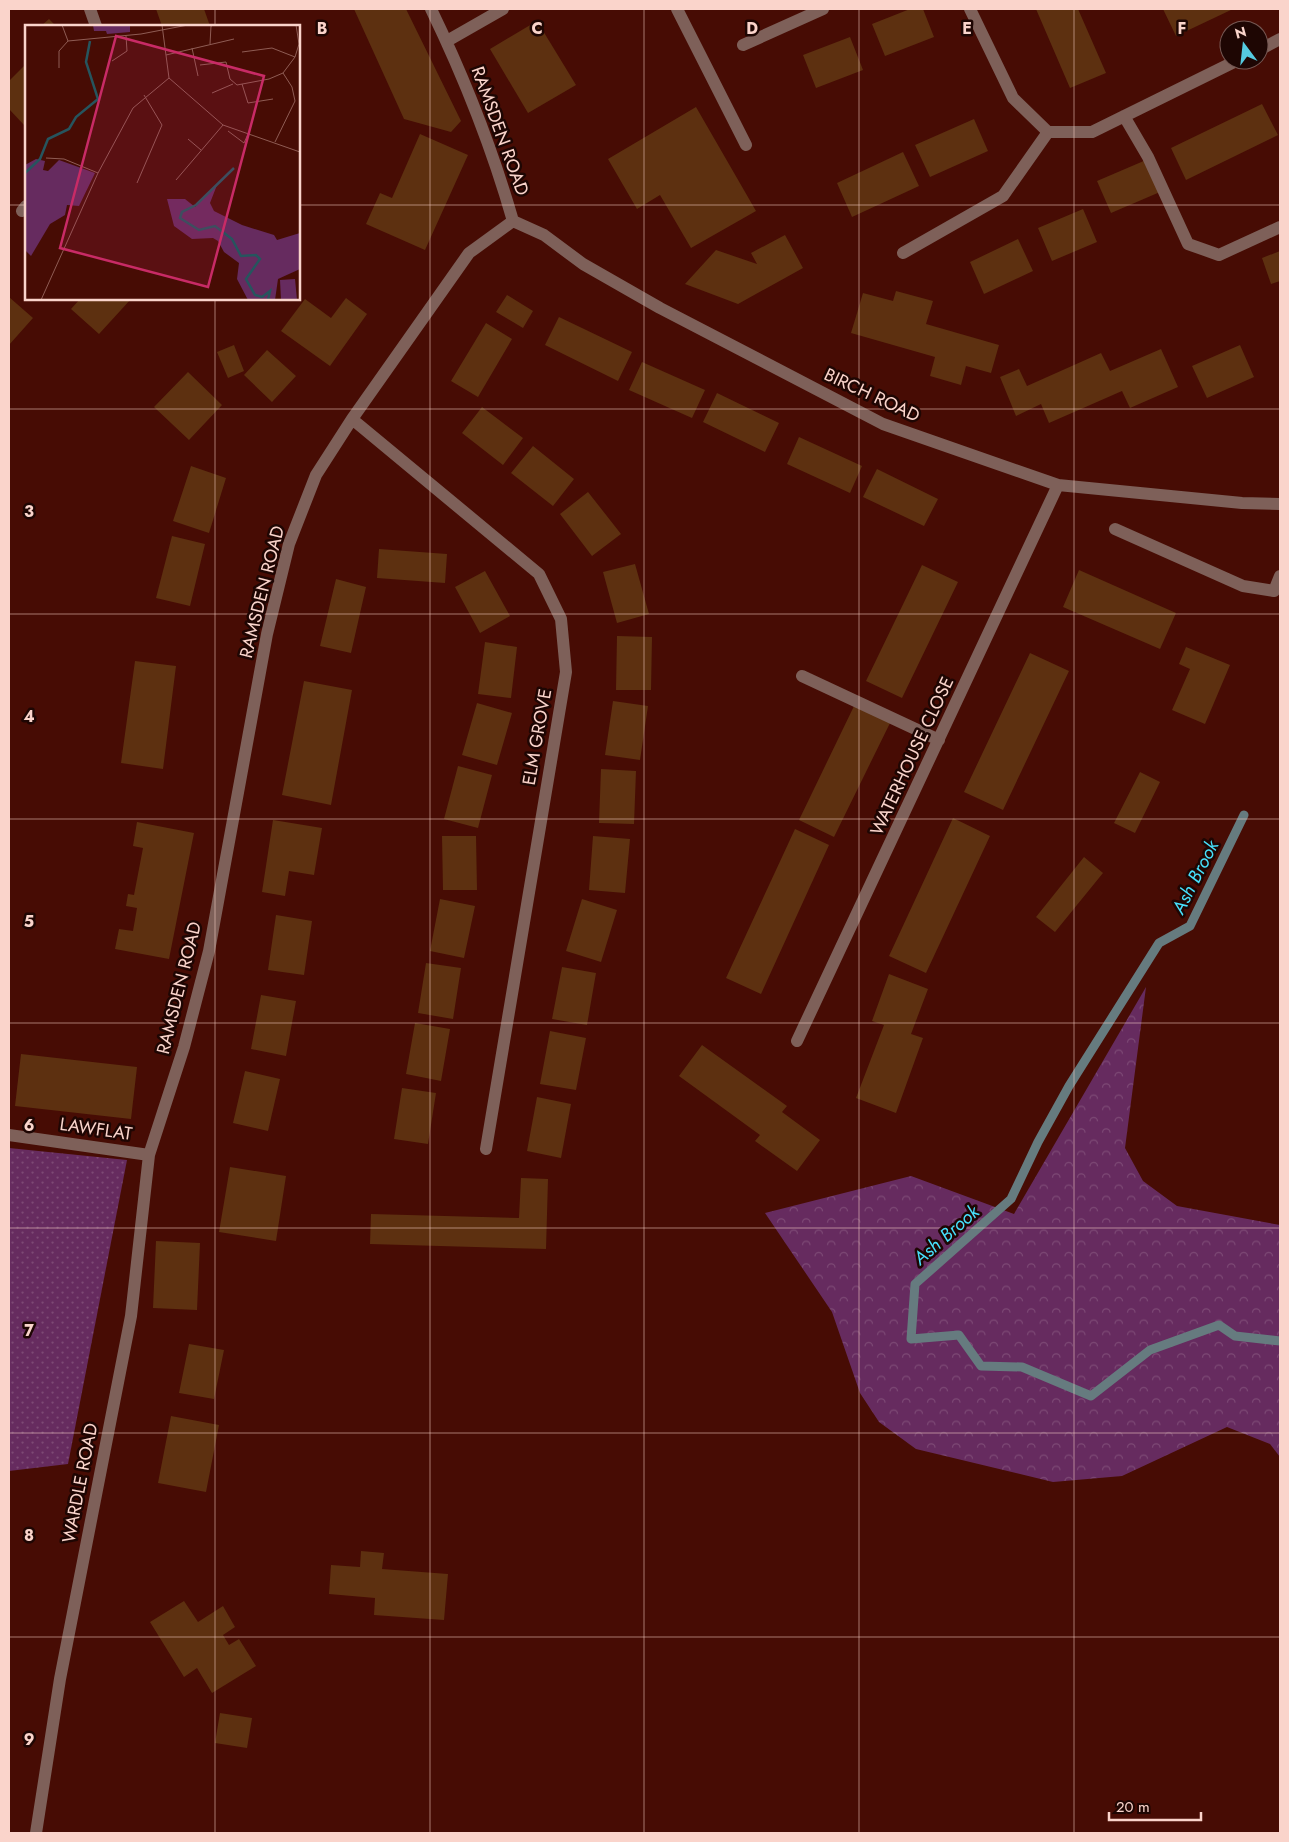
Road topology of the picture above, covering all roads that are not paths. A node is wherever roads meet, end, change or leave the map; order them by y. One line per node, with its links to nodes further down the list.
1 (90, 9): 7 (street)
2 (432, 9): 8 (street, RAMSDEN ROAD)
3 (503, 9): 8 (street)
4 (677, 9): 13 (street)
5 (823, 9): 9 (street)
6 (970, 9): 12 (street)
7 (96, 25)
8 (447, 40): 14 (street, RAMSDEN ROAD)
9 (743, 46)
10 (1219, 69): 11 (street)
11 (1124, 116): 12 (street); 15 (street)
12 (1048, 132): 16 (street)
13 (746, 144)
14 (514, 221): 17 (street, RAMSDEN ROAD); 18 (street, BIRCH ROAD)
15 (1280, 227)
16 (903, 253)
17 (352, 419): 26 (street, RAMSDEN ROAD); 27 (street, ELM GROVE)
18 (1058, 485): 19 (street, BIRCH ROAD); 23 (street, WATERHOUSE CLOSE)
19 (1280, 504)
20 (1115, 529): 21 (street)
21 (1280, 576)
22 (802, 676): 23 (street)
23 (939, 740): 24 (street, WATERHOUSE CLOSE)
24 (797, 1041)
25 (9, 1135): 28 (street, LAWFLAT)
26 (153, 1140): 28 (street, WARDLE ROAD)
27 (486, 1149)
28 (148, 1155): 29 (street, WARDLE ROAD)
29 (36, 1833)

